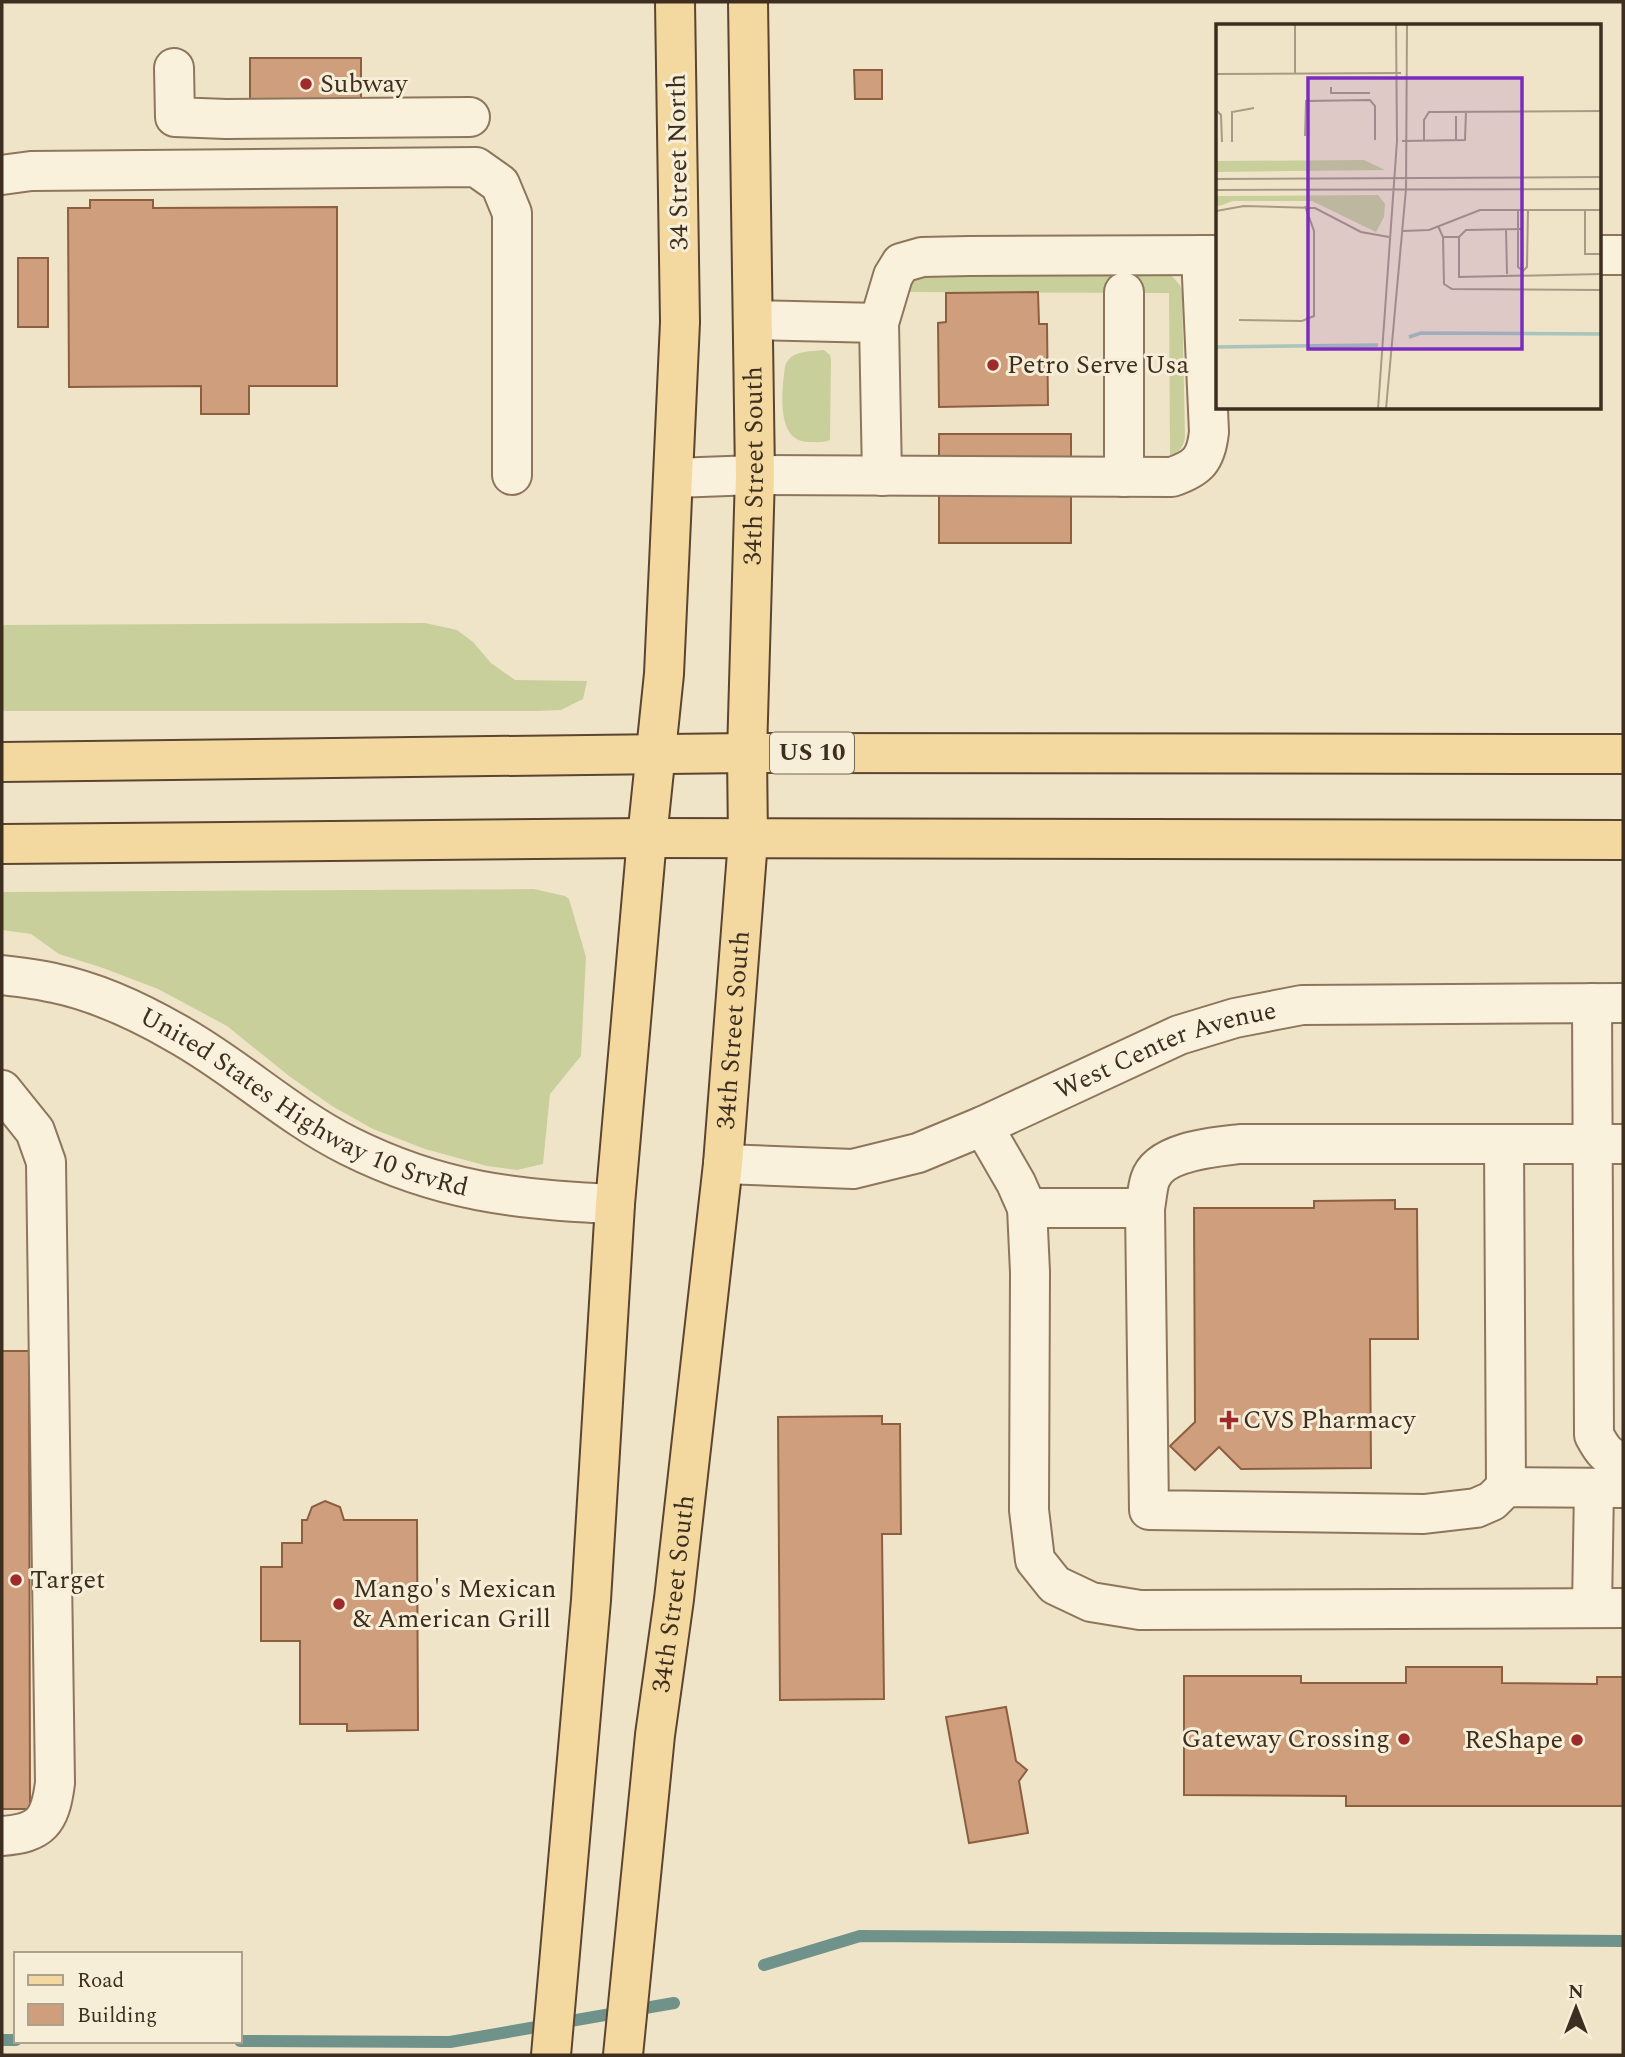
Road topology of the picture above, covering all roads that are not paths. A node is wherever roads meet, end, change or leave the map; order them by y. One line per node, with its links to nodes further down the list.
1 (675, 2): 16 (main road, 34 Street North)
2 (748, 2): 10 (main road, 34th Street South)
3 (174, 68): 4 (street)
4 (470, 117)
5 (2, 174): 12 (street)
6 (1209, 255): 11 (street); 15 (street)
7 (1600, 255): 8 (street)
8 (1623, 255)
9 (1124, 292): 15 (street)
10 (754, 320): 11 (street); 13 (main road, 34th Street South)
11 (879, 323): 14 (street)
12 (512, 475)
13 (755, 475): 14 (street); 16 (street); 17 (main road, 34th Street South)
14 (882, 476): 15 (street)
15 (1124, 477)
16 (674, 478): 19 (main road)
17 (747, 753): 18 (main road, US 10); 19 (main road, US 10); 22 (main road, 34th Street South)
18 (1623, 754)
19 (656, 755): 20 (main road, US 10); 21 (main road)
20 (2, 762)
21 (647, 838): 22 (main road); 24 (main road); 32 (main road)
22 (748, 839): 23 (main road); 31 (main road, 34th Street South)
23 (1623, 841)
24 (2, 844)
25 (2, 975): 32 (street, United States Highway 10 SrvRd)
26 (1608, 1003): 28 (street, West Center Avenue); 30 (street)
27 (2, 1090): 40 (street)
28 (983, 1126): 31 (street, West Center Avenue); 33 (street)
29 (1504, 1144): 30 (street); 34 (street); 37 (street)
30 (1608, 1144): 35 (street)
31 (723, 1164): 42 (main road, 34th Street South)
32 (615, 1205): 41 (main road)
33 (1027, 1208): 34 (street); 39 (street)
34 (1145, 1208): 37 (street)
35 (1608, 1258): 36 (street)
36 (1623, 1461)
37 (1506, 1487): 38 (street)
38 (1608, 1488): 39 (street)
39 (1608, 1608)
40 (2, 1836)
41 (551, 2055)
42 (623, 2055)

